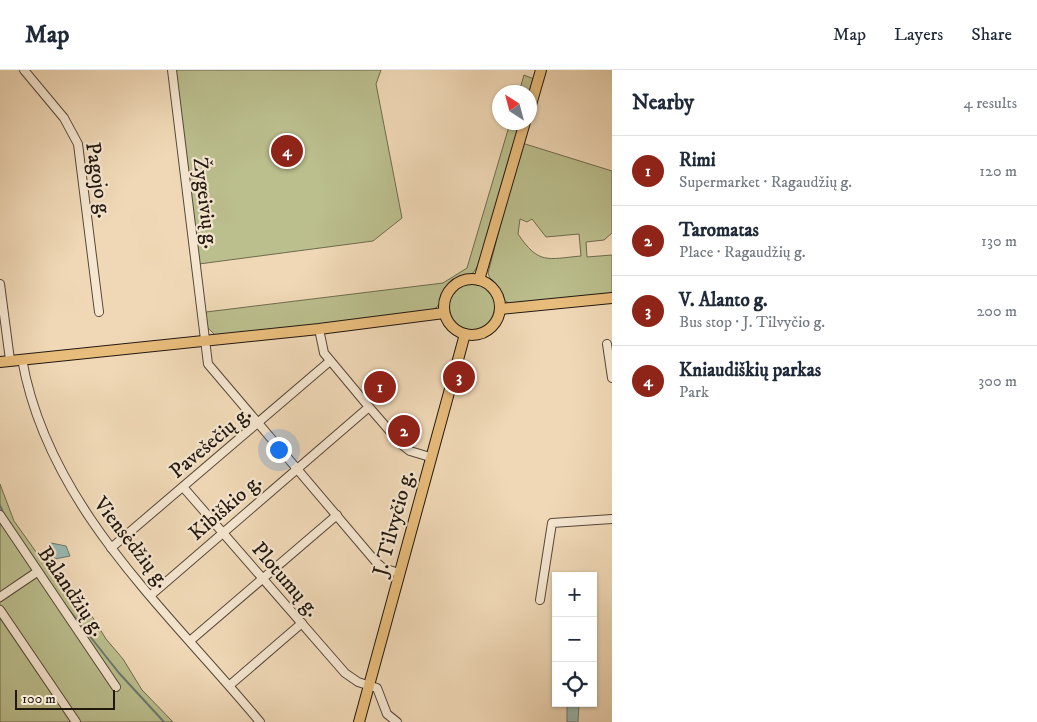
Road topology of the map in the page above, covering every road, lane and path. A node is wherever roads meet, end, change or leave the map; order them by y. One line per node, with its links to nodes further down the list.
1 (24, 70): 10 (street, Pagojo g.)
2 (172, 70): 14 (street, Žygeivių g.)
3 (541, 70): 4 (main road)
4 (537, 85)
5 (523, 130): 6 (main road)
6 (479, 280): 9 (main road); 11 (main road)
7 (0, 284): 17 (street)
8 (612, 298): 9 (main road)
9 (500, 309): 13 (main road)
10 (99, 312)
11 (444, 313): 12 (main road); 13 (main road)
12 (319, 329): 14 (main road); 18 (street)
13 (464, 334): 22 (main road, J. Tilvyčio g.)
14 (205, 340): 16 (main road); 21 (street, Žygeivių g.)
15 (606, 344): 19 (street)
16 (22, 358): 17 (main road); 29 (street, Viensėdžių g.)
17 (5, 361)
18 (330, 361): 20 (street); 21 (street, Pavešečių g.)
19 (612, 378)
20 (369, 407): 22 (street); 23 (street, Kibiškio g.)
21 (258, 424): 23 (street, Žygeivių g.); 24 (street, Pavešečių g.)
22 (430, 457): 31 (main road, J. Tilvyčio g.)
23 (297, 469): 26 (street, Žygeivių g.); 28 (street, Kibiškio g.)
24 (183, 487): 28 (street, Plotumų g.); 29 (street, Pavešečių g.)
25 (0, 515): 30 (street, Balandžių g.)
26 (337, 515): 31 (street, Žygeivių g.); 32 (street)
27 (612, 519): 35 (street)
28 (223, 532): 32 (street, Plotumų g.); 33 (street, Kibiškio g.)
29 (111, 548): 33 (street, Viensėdžių g.)
30 (37, 572): 34 (street); 41 (street, Balandžių g.)
31 (398, 573): 39 (main road, J. Tilvyčio g.)
32 (263, 578): 37 (street, Plotumų g.); 38 (street)
33 (151, 595): 38 (street, Viensėdžių g.)
34 (0, 597)
35 (540, 600)
36 (0, 610): 42 (street)
37 (302, 623): 39 (street, Plotumų g.); 40 (street)
38 (191, 640): 40 (street, Viensėdžių g.)
39 (369, 684): 44 (main road, J. Tilvyčio g.); 45 (street)
40 (230, 685): 43 (street, Viensėdžių g.)
41 (116, 687)
42 (76, 722)
43 (260, 722)
44 (358, 722)
45 (397, 722)

